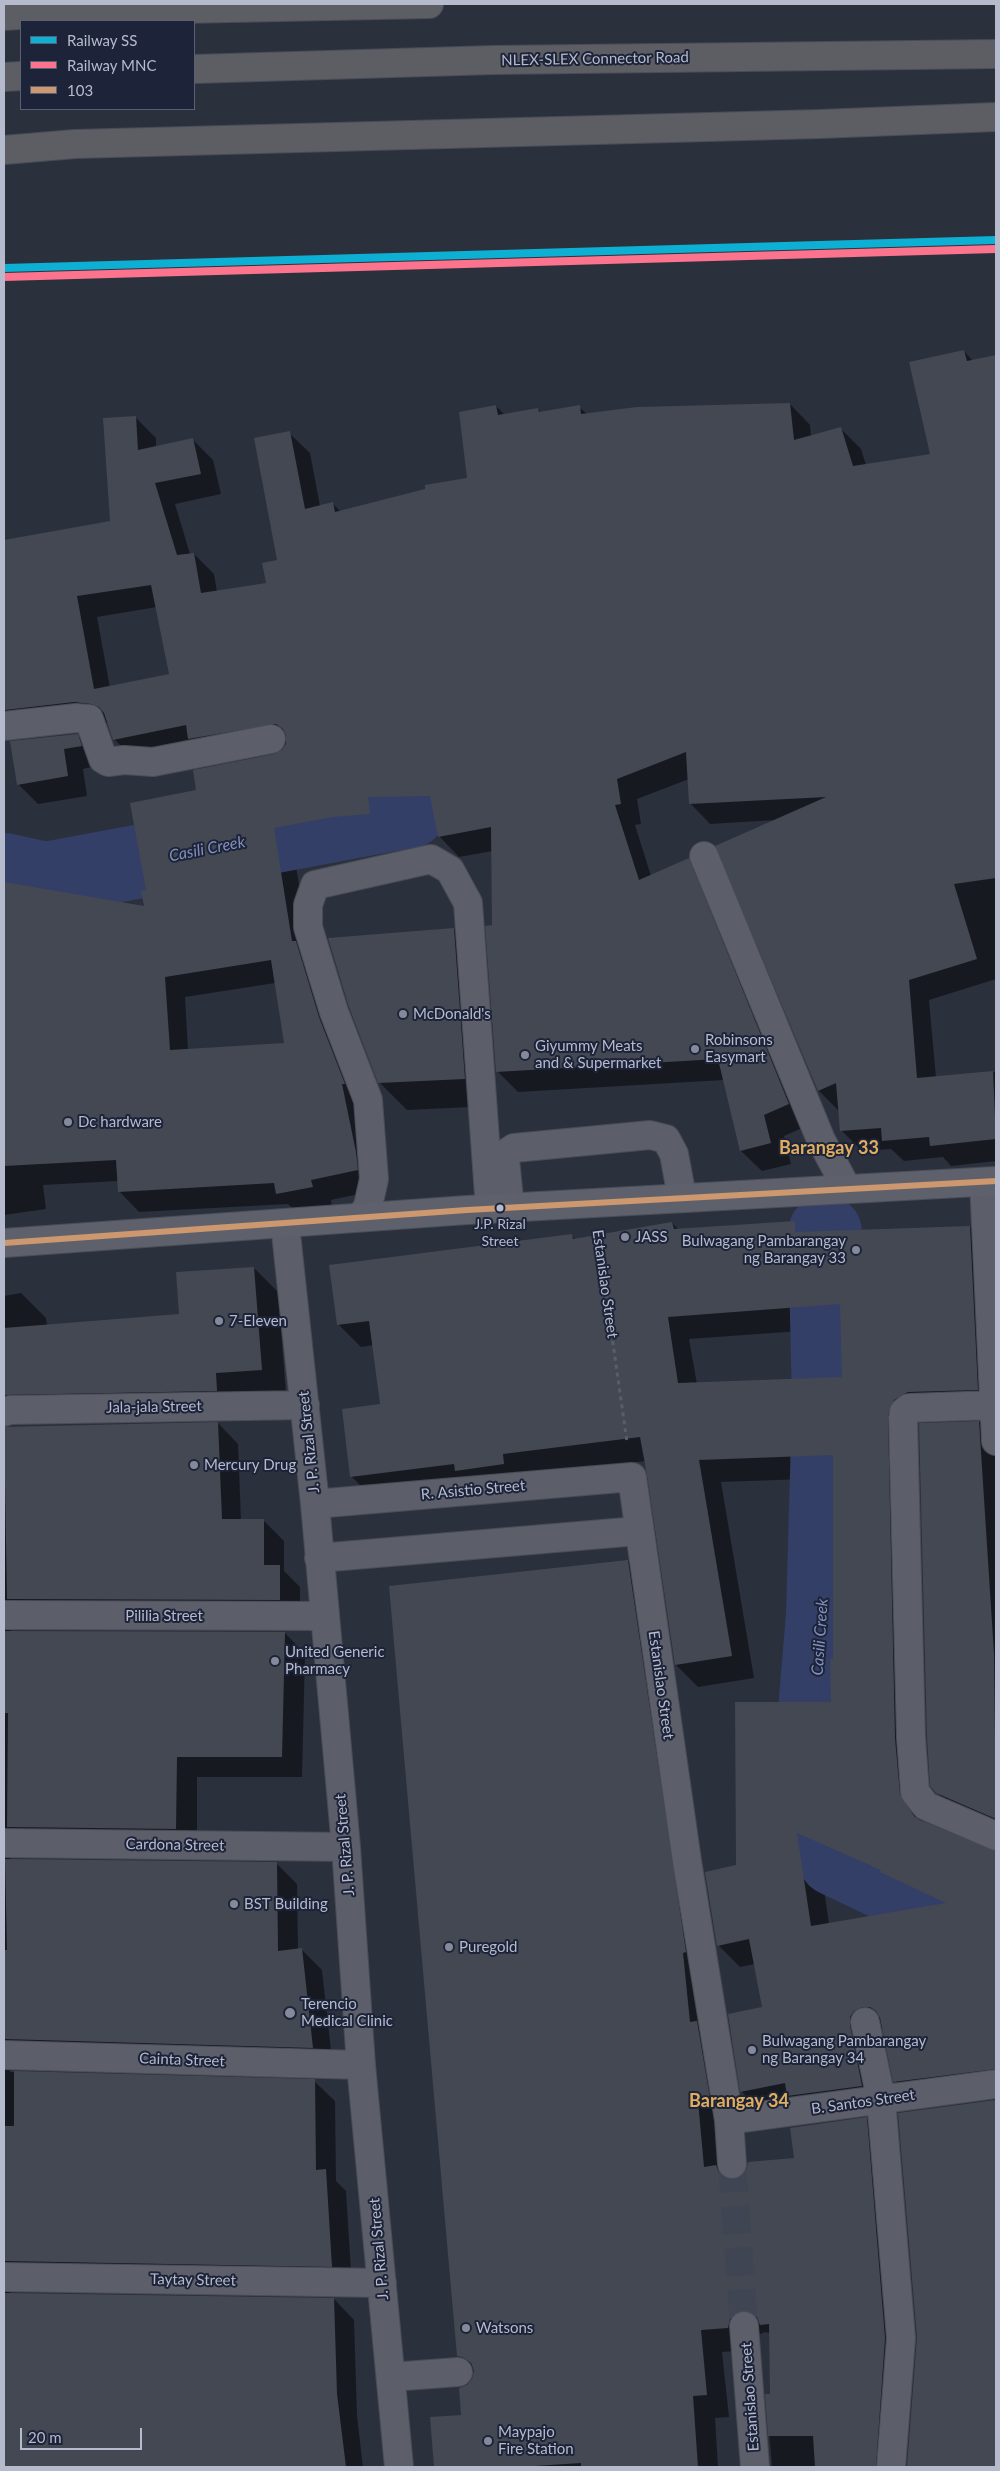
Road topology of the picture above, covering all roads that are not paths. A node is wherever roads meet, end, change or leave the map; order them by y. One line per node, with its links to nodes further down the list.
1 (428, 4): 2 (highway)
2 (4, 16)
3 (996, 54): 4 (highway, NLEX-SLEX Connector Road)
4 (195, 69)
5 (20, 76): 6 (highway)
6 (4, 78)
7 (996, 117): 8 (highway)
8 (4, 150)
9 (4, 726): 10 (street)
10 (270, 739)
11 (704, 856): 13 (street)
12 (990, 1182): 13 (main road); 20 (street)
13 (842, 1189): 14 (main road)
14 (682, 1197): 15 (main road); 15 (street)
15 (500, 1209): 16 (main road); 16 (street)
16 (361, 1218): 17 (main road)
17 (286, 1224): 18 (main road); 19 (street, J. P. Rizal Street)
18 (4, 1243)
19 (305, 1405): 21 (street, Jala-jala Street); 24 (street, J. P. Rizal Street)
20 (995, 1405): 22 (street); 29 (street)
21 (4, 1412)
22 (996, 1441)
23 (632, 1477): 24 (street, R. Asistio Street); 25 (street, Estanislao Street)
24 (315, 1504): 26 (street, J. P. Rizal Street)
25 (638, 1531): 26 (street); 37 (street, Estanislao Street)
26 (319, 1558): 28 (street, J. P. Rizal Street)
27 (4, 1615): 28 (street, Pililia Street)
28 (324, 1616): 31 (street, J. P. Rizal Street)
29 (996, 1836)
30 (4, 1843): 31 (street, Cardona Street)
31 (346, 1846): 34 (street, J. P. Rizal Street)
32 (865, 2022): 36 (street)
33 (4, 2055): 34 (street, Cainta Street)
34 (361, 2065): 40 (street, J. P. Rizal Street)
35 (996, 2084): 36 (street, B. Santos Street)
36 (881, 2099): 37 (street, B. Santos Street); 46 (street)
37 (729, 2120): 38 (street, Estanislao Street)
38 (732, 2164)
39 (4, 2277): 40 (street, Taytay Street)
40 (382, 2283): 43 (street, J. P. Rizal Street)
41 (744, 2326): 45 (street, Estanislao Street)
42 (458, 2372): 43 (street)
43 (390, 2377): 44 (street, J. P. Rizal Street)
44 (398, 2467)
45 (755, 2467)
46 (891, 2467)

